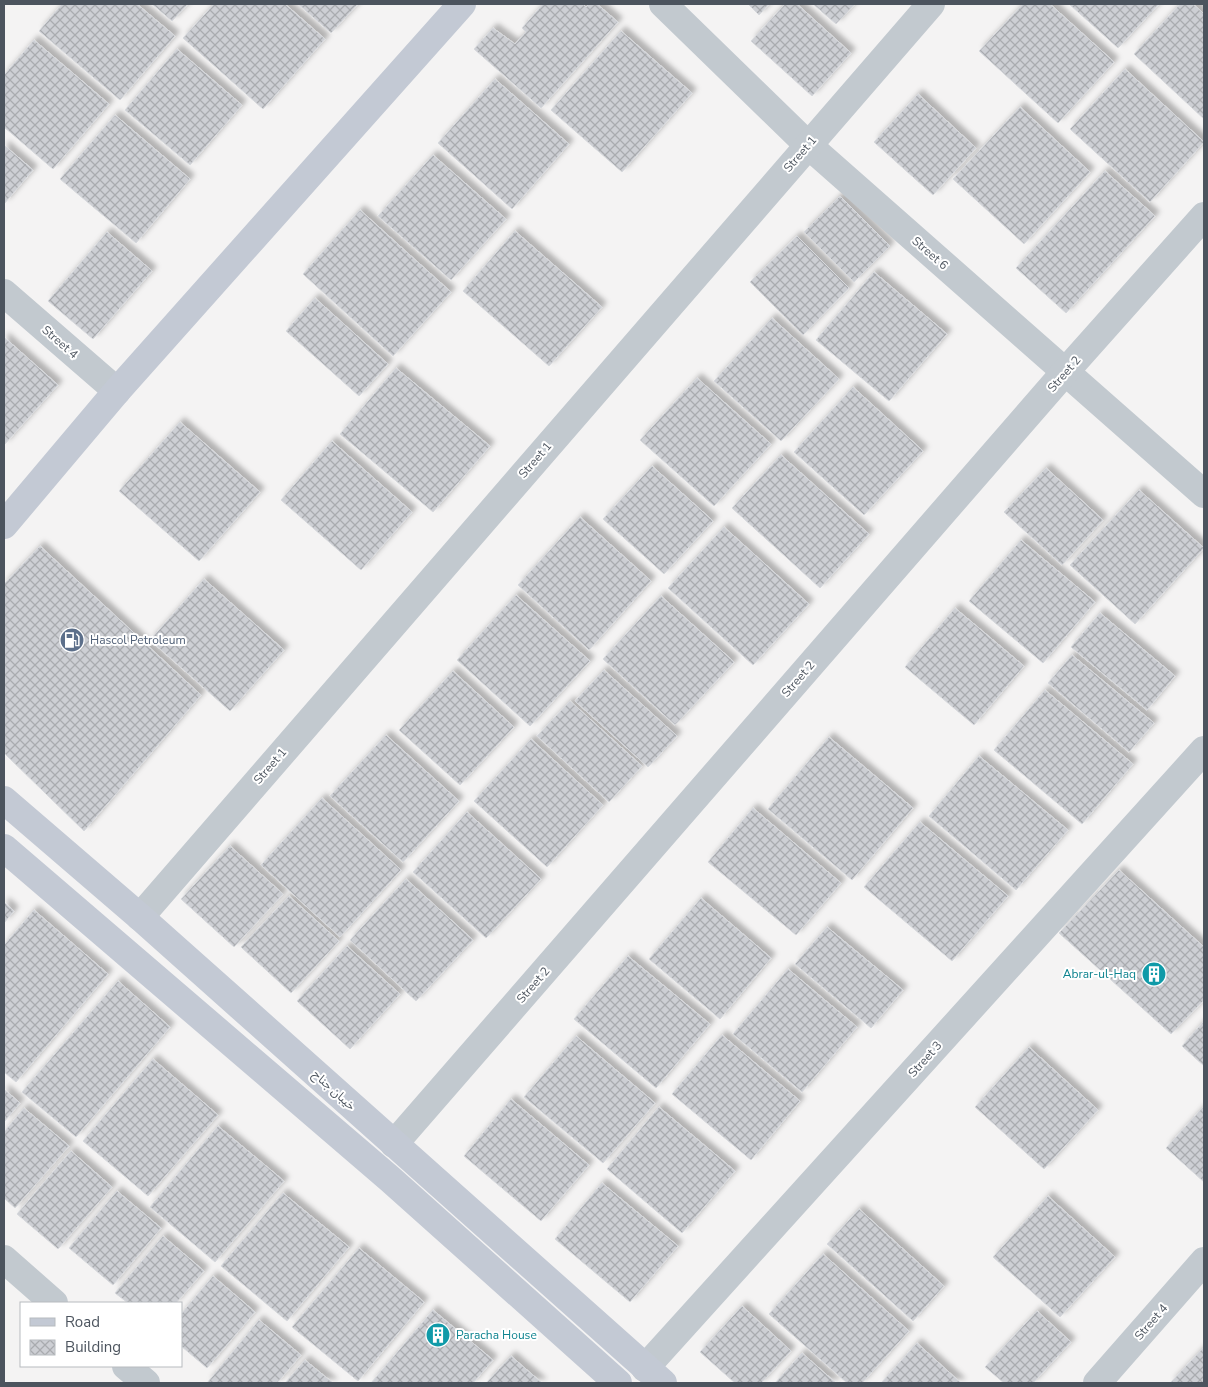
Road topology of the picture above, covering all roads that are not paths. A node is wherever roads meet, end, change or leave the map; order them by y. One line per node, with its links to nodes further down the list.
1 (462, 4): 8 (main road)
2 (663, 4): 4 (street, Street 6)
3 (931, 4): 4 (street, Street 1)
4 (808, 145): 7 (street, Street 6); 14 (street, Street 1)
5 (1204, 216): 7 (street, Street 2)
6 (4, 293): 8 (street, Street 4)
7 (1065, 372): 9 (street, Street 6); 15 (street, Street 2)
8 (117, 391): 10 (main road)
9 (1204, 494)
10 (4, 525)
11 (1204, 750): 20 (street, Street 3)
12 (4, 800): 14 (main road, خیبان جناح)
13 (4, 848): 22 (main road)
14 (140, 917): 15 (main road, خیبان جناح)
15 (394, 1144): 20 (main road, خیبان جناح)
16 (4, 1259): 18 (street)
17 (1204, 1262): 23 (street, Street 4)
18 (53, 1302)
19 (127, 1367): 21 (street)
20 (654, 1376)
21 (146, 1383)
22 (618, 1383)
23 (1097, 1383)

